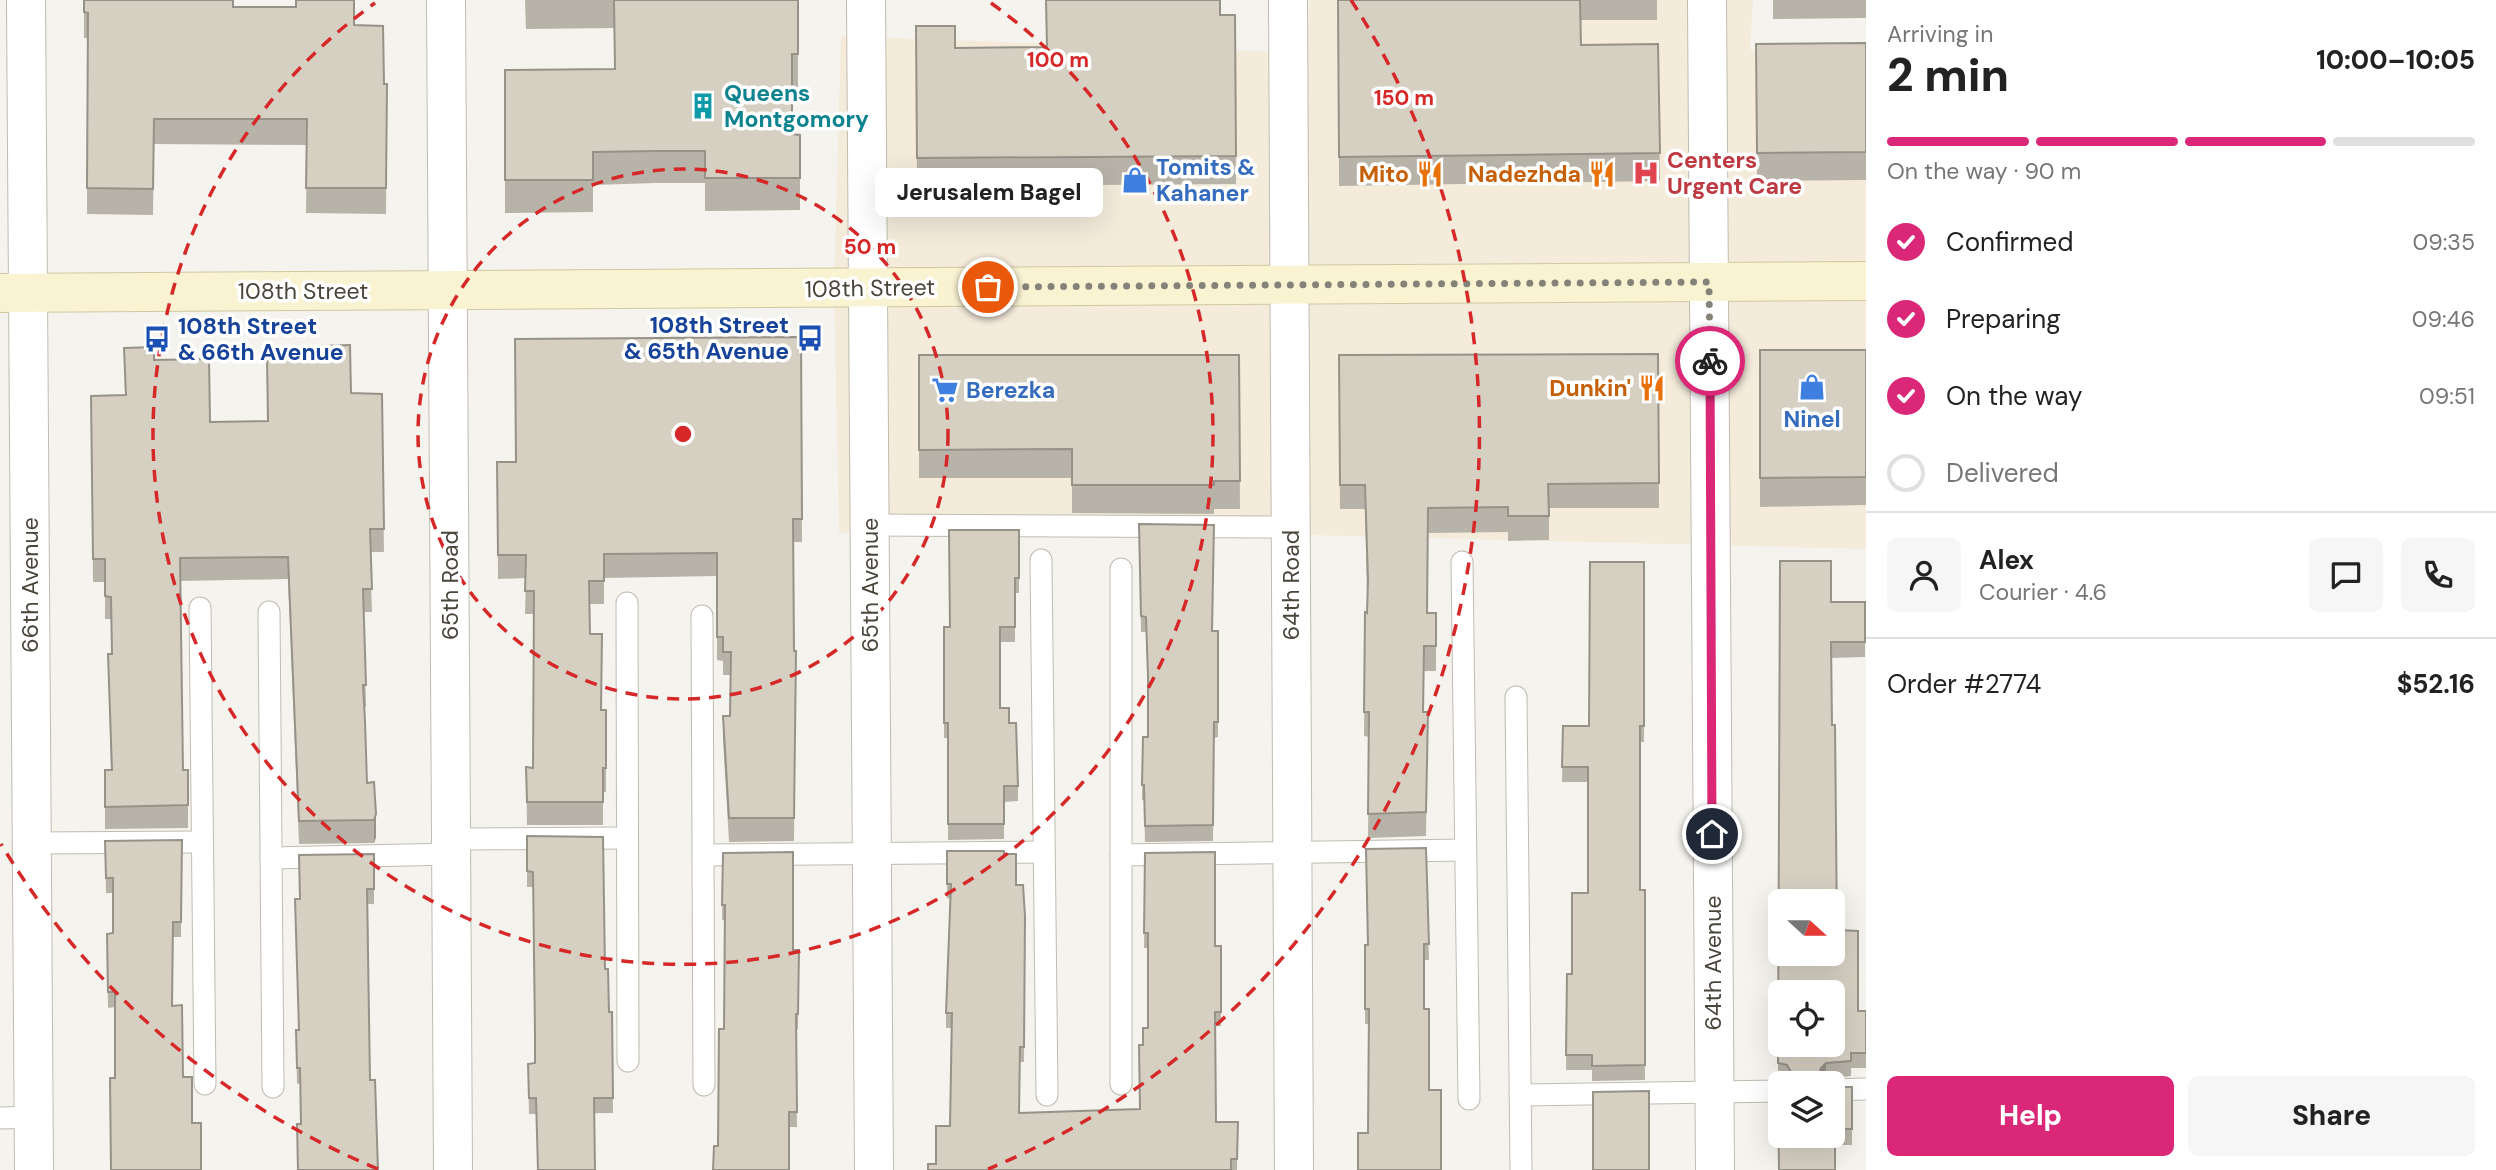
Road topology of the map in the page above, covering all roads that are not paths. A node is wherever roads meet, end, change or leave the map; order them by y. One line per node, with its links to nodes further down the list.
1 (26, 0): 11 (street, 66th Avenue)
2 (446, 0): 10 (street, 65th Road)
3 (866, 0): 9 (street, 65th Avenue)
4 (1287, 0): 8 (street, 64th Road)
5 (1707, 0): 7 (street, 64th Avenue)
6 (1866, 281): 7 (main road, 108th Street)
7 (1709, 282): 8 (main road, 108th Street); 41 (street, 64th Avenue)
8 (1289, 284): 9 (main road, 108th Street); 13 (street, 64th Road)
9 (868, 288): 10 (main road, 108th Street); 12 (street, 65th Avenue)
10 (448, 290): 11 (main road, 108th Street); 25 (street, 65th Road)
11 (14, 293): 24 (street, 66th Avenue)
12 (869, 525): 13 (lane); 28 (street, 65th Avenue)
13 (1291, 527): 29 (street, 64th Road)
14 (1041, 561): 27 (lane)
15 (1462, 562): 26 (lane)
16 (1121, 569): 31 (lane)
17 (627, 603): 22 (lane)
18 (200, 608): 23 (lane)
19 (269, 612): 32 (lane)
20 (702, 616): 30 (lane)
21 (1517, 696): 43 (lane)
22 (627, 838): 25 (lane); 33 (lane)
23 (202, 842): 24 (lane); 34 (lane)
24 (32, 843): 45 (street, 66th Avenue)
25 (451, 847): 32 (lane); 47 (street, 65th Road)
26 (1465, 850): 29 (lane); 44 (lane)
27 (1044, 852): 28 (lane); 42 (lane)
28 (872, 853): 30 (lane); 48 (street, 65th Avenue)
29 (1293, 853): 31 (lane); 49 (street, 64th Road)
30 (703, 855): 36 (lane)
31 (1121, 855): 35 (lane)
32 (271, 858): 37 (lane)
33 (628, 1061)
34 (205, 1084)
35 (1121, 1084)
36 (704, 1085)
37 (273, 1087)
38 (1866, 1089): 39 (lane)
39 (1845, 1090)
40 (1768, 1091): 41 (lane)
41 (1714, 1092): 43 (lane); 51 (street, 64th Avenue)
42 (1047, 1095)
43 (1520, 1096): 50 (lane)
44 (1469, 1099)
45 (17, 1117): 46 (street, 66th Avenue)
46 (34, 1170)
47 (453, 1170)
48 (874, 1170)
49 (1294, 1170)
50 (1521, 1170)
51 (1714, 1170)

